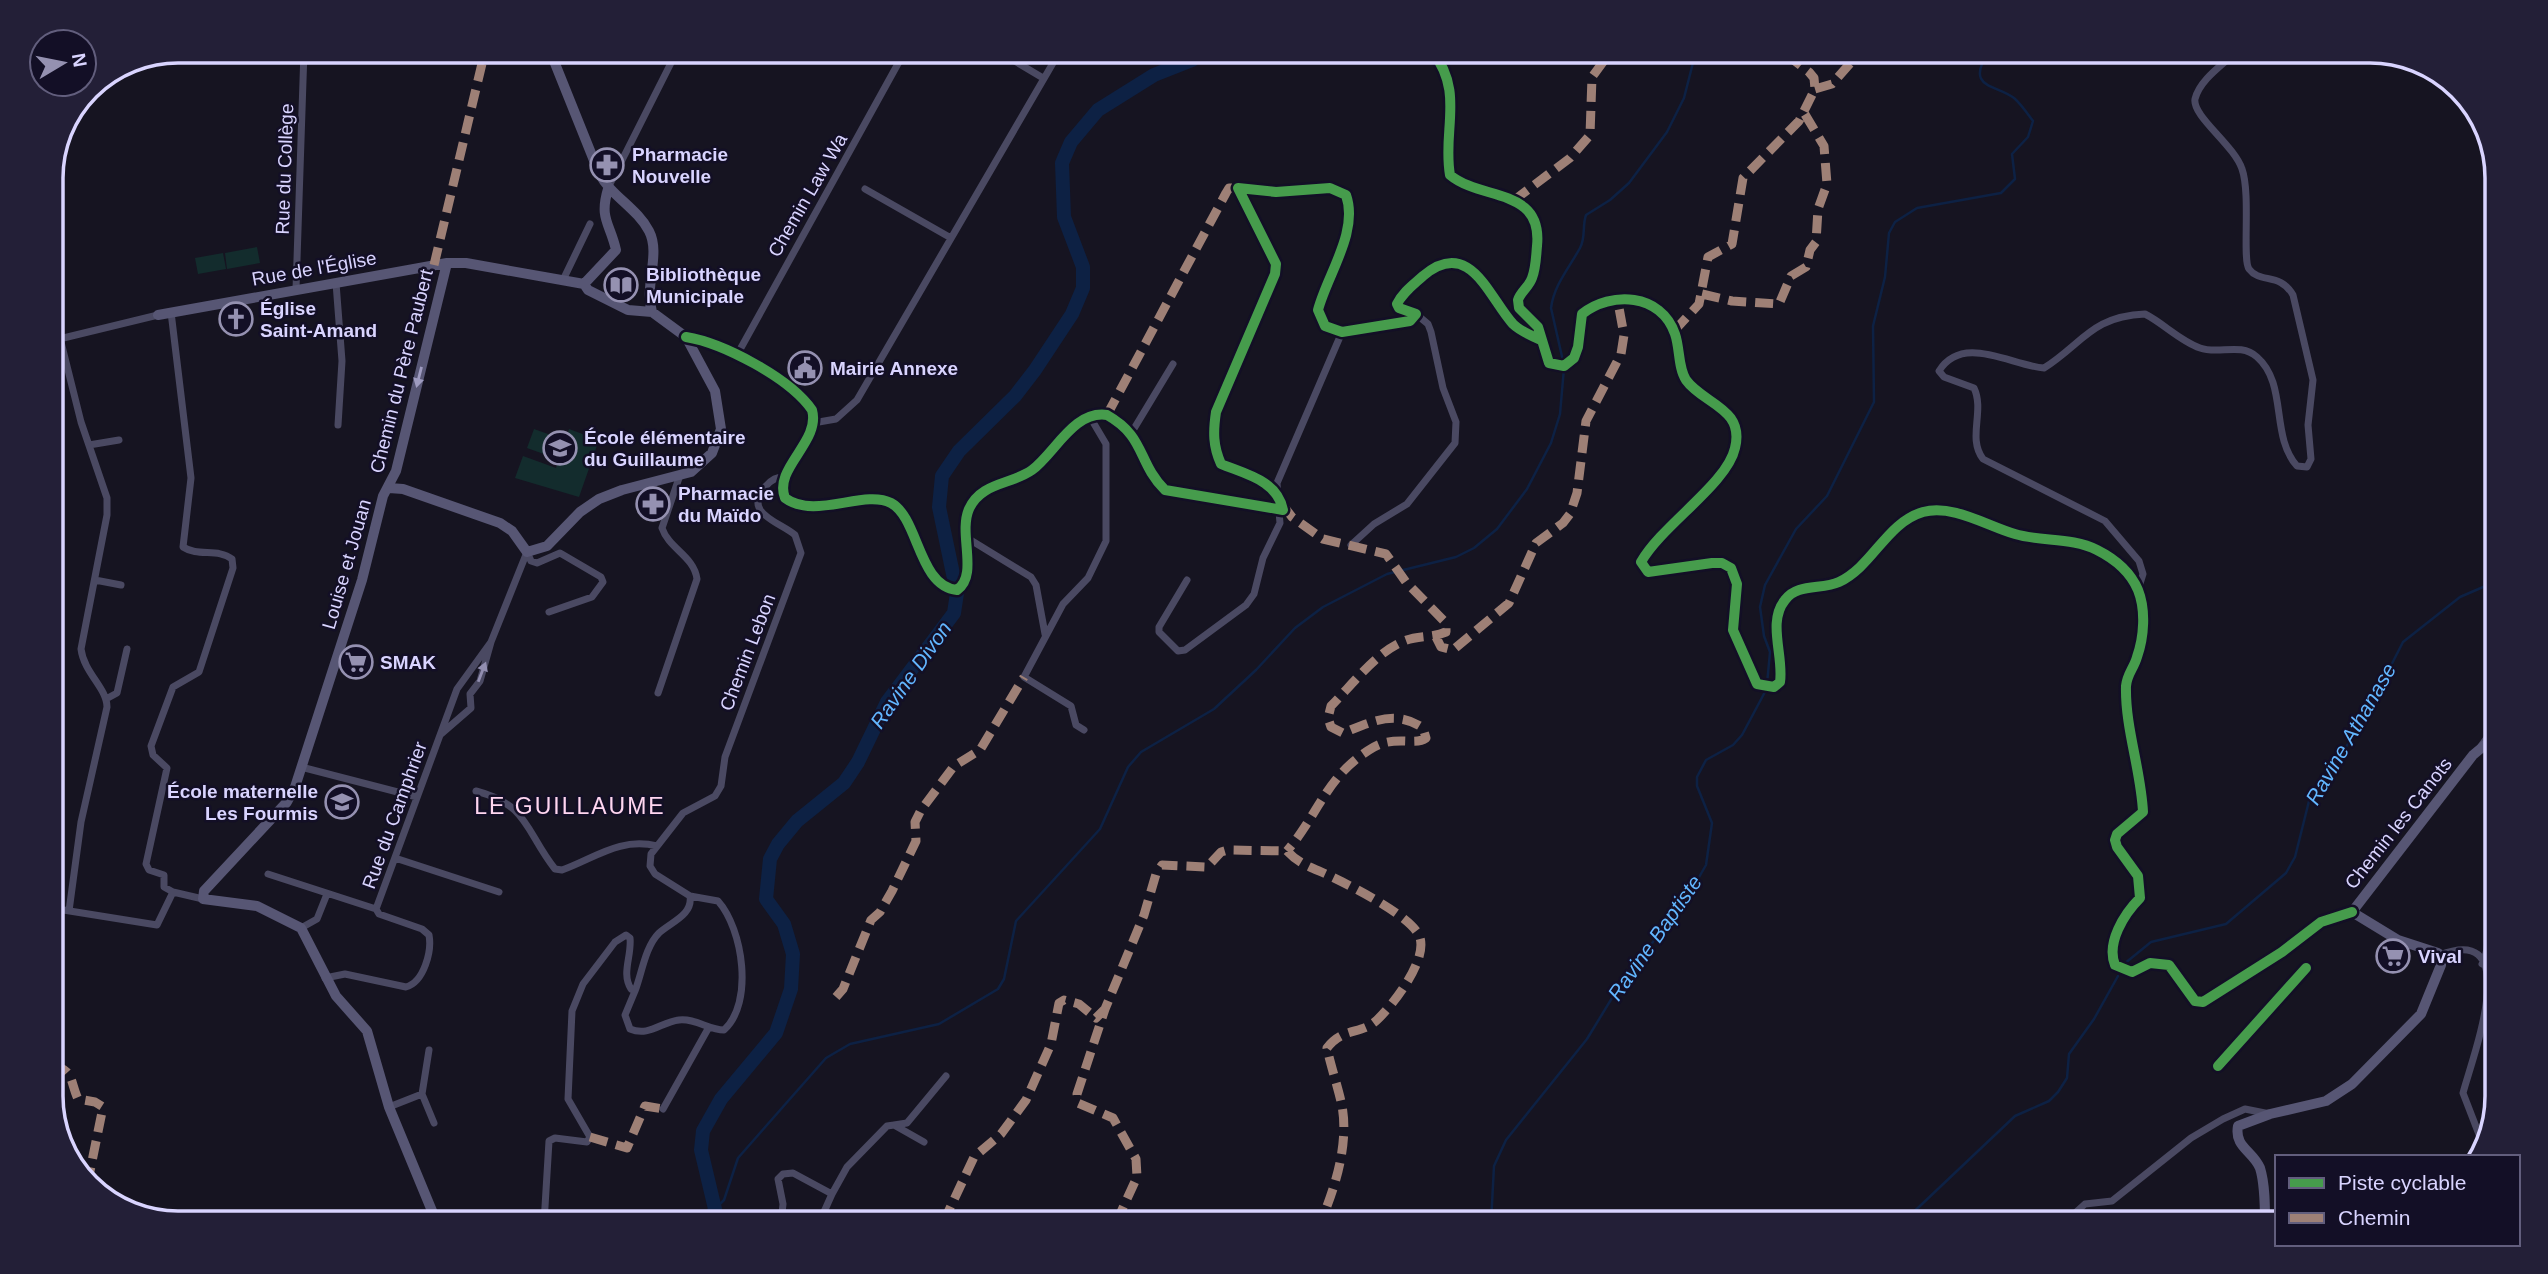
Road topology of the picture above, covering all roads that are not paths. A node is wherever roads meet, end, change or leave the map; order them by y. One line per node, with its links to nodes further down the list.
1 (304, 63): 18 (street, Rue du Collège)
2 (555, 63): 10 (street)
3 (671, 63): 10 (street)
4 (899, 63): 28 (street, Chemin Law Wa)
5 (1018, 63): 9 (street)
6 (1052, 63): 9 (street)
7 (1441, 63): 26 (street)
8 (2224, 63): 47 (street)
9 (1043, 78): 13 (street)
10 (608, 189): 17 (street); 20 (street)
11 (865, 189): 13 (street)
12 (590, 224): 15 (street)
13 (951, 238): 31 (street)
14 (447, 263): 15 (street, Rue de l'Église); 16 (street, Rue de l'Église); 38 (street, Chemin du Père Paubert, one-way to 38)
15 (563, 280): 17 (street, Rue de l'Église)
16 (336, 283): 18 (street, Rue de l'Église); 32 (street)
17 (584, 284): 20 (street)
18 (296, 289): 19 (street, Rue de l'Église)
19 (172, 312): 21 (street, Rue de l'Église); 65 (street)
20 (652, 312): 24 (street)
21 (159, 314): 25 (street, Rue de l'Église)
22 (1416, 314): 23 (street); 26 (street); 42 (street)
23 (1342, 332): 39 (street); 39 (street)
24 (686, 337): 28 (street); 36 (street)
25 (63, 338)
26 (1541, 341): 47 (street)
27 (63, 346): 35 (street)
28 (737, 355): 31 (street)
29 (1173, 364): 33 (street)
30 (1090, 416): 33 (street); 41 (street); 49 (street)
31 (813, 423): 37 (street)
32 (338, 425)
33 (1132, 432): 40 (street)
34 (119, 440): 35 (street)
35 (89, 445): 44 (street)
36 (680, 475): 43 (street); 52 (street)
37 (786, 477): 41 (street); 62 (street, Chemin Lebon)
38 (389, 488): 43 (street, Louise et Jouan); 59 (street, Louise et Jouan)
39 (1278, 498): 40 (street)
40 (1279, 512): 45 (street)
41 (964, 536): 49 (street)
42 (1351, 545)
43 (527, 552): 48 (street); 50 (street, Rue du Camphrier)
44 (95, 580): 46 (street); 53 (street)
45 (1187, 580)
46 (121, 585)
47 (2138, 590): 73 (street)
48 (549, 612)
49 (1045, 634): 54 (street)
50 (491, 642): 55 (street, Rue du Camphrier); 55 (street, Rue du Camphrier, one-way to 50)
51 (127, 649): 53 (street)
52 (658, 693)
53 (106, 699): 72 (street)
54 (1084, 730)
55 (440, 734): 61 (street, Rue du Camphrier)
56 (2485, 740): 58 (street)
57 (2485, 748): 58 (street, Chemin les Canots)
58 (2478, 750): 73 (street, Chemin les Canots)
59 (301, 767): 61 (street); 69 (street, Louise et Jouan)
60 (476, 791): 62 (street)
61 (416, 797): 63 (street, Rue du Camphrier)
62 (657, 846): 68 (street)
63 (395, 858): 66 (street); 70 (street, Rue du Camphrier)
64 (268, 874): 67 (street)
65 (173, 892): 69 (street); 72 (street)
66 (499, 892)
67 (327, 894): 70 (street); 74 (street)
68 (690, 896): 80 (street); 82 (street)
69 (202, 899): 74 (street)
70 (376, 909): 79 (street, Rue du Camphrier)
71 (63, 910): 72 (street)
72 (69, 911)
73 (2352, 912): 76 (street, Chemin les Canots)
74 (301, 928): 79 (street)
75 (2485, 955): 77 (street)
76 (2440, 956): 77 (street); 88 (street)
77 (2482, 964): 78 (street)
78 (2485, 972)
79 (325, 978): 86 (street)
80 (635, 991): 82 (street); 95 (street)
81 (2485, 1016): 91 (street)
82 (709, 1027): 87 (street)
83 (429, 1049): 85 (street)
84 (946, 1076): 90 (street)
85 (422, 1094): 86 (street); 89 (street)
86 (389, 1107): 94 (street)
87 (663, 1109)
88 (2270, 1114): 98 (street); 99 (street)
89 (434, 1123)
90 (894, 1125): 92 (street); 93 (street)
91 (2479, 1134)
92 (924, 1143)
93 (832, 1194): 96 (street); 97 (street)
94 (432, 1211)
95 (545, 1211)
96 (782, 1211)
97 (824, 1211)
98 (2077, 1211)
99 (2264, 1211)

